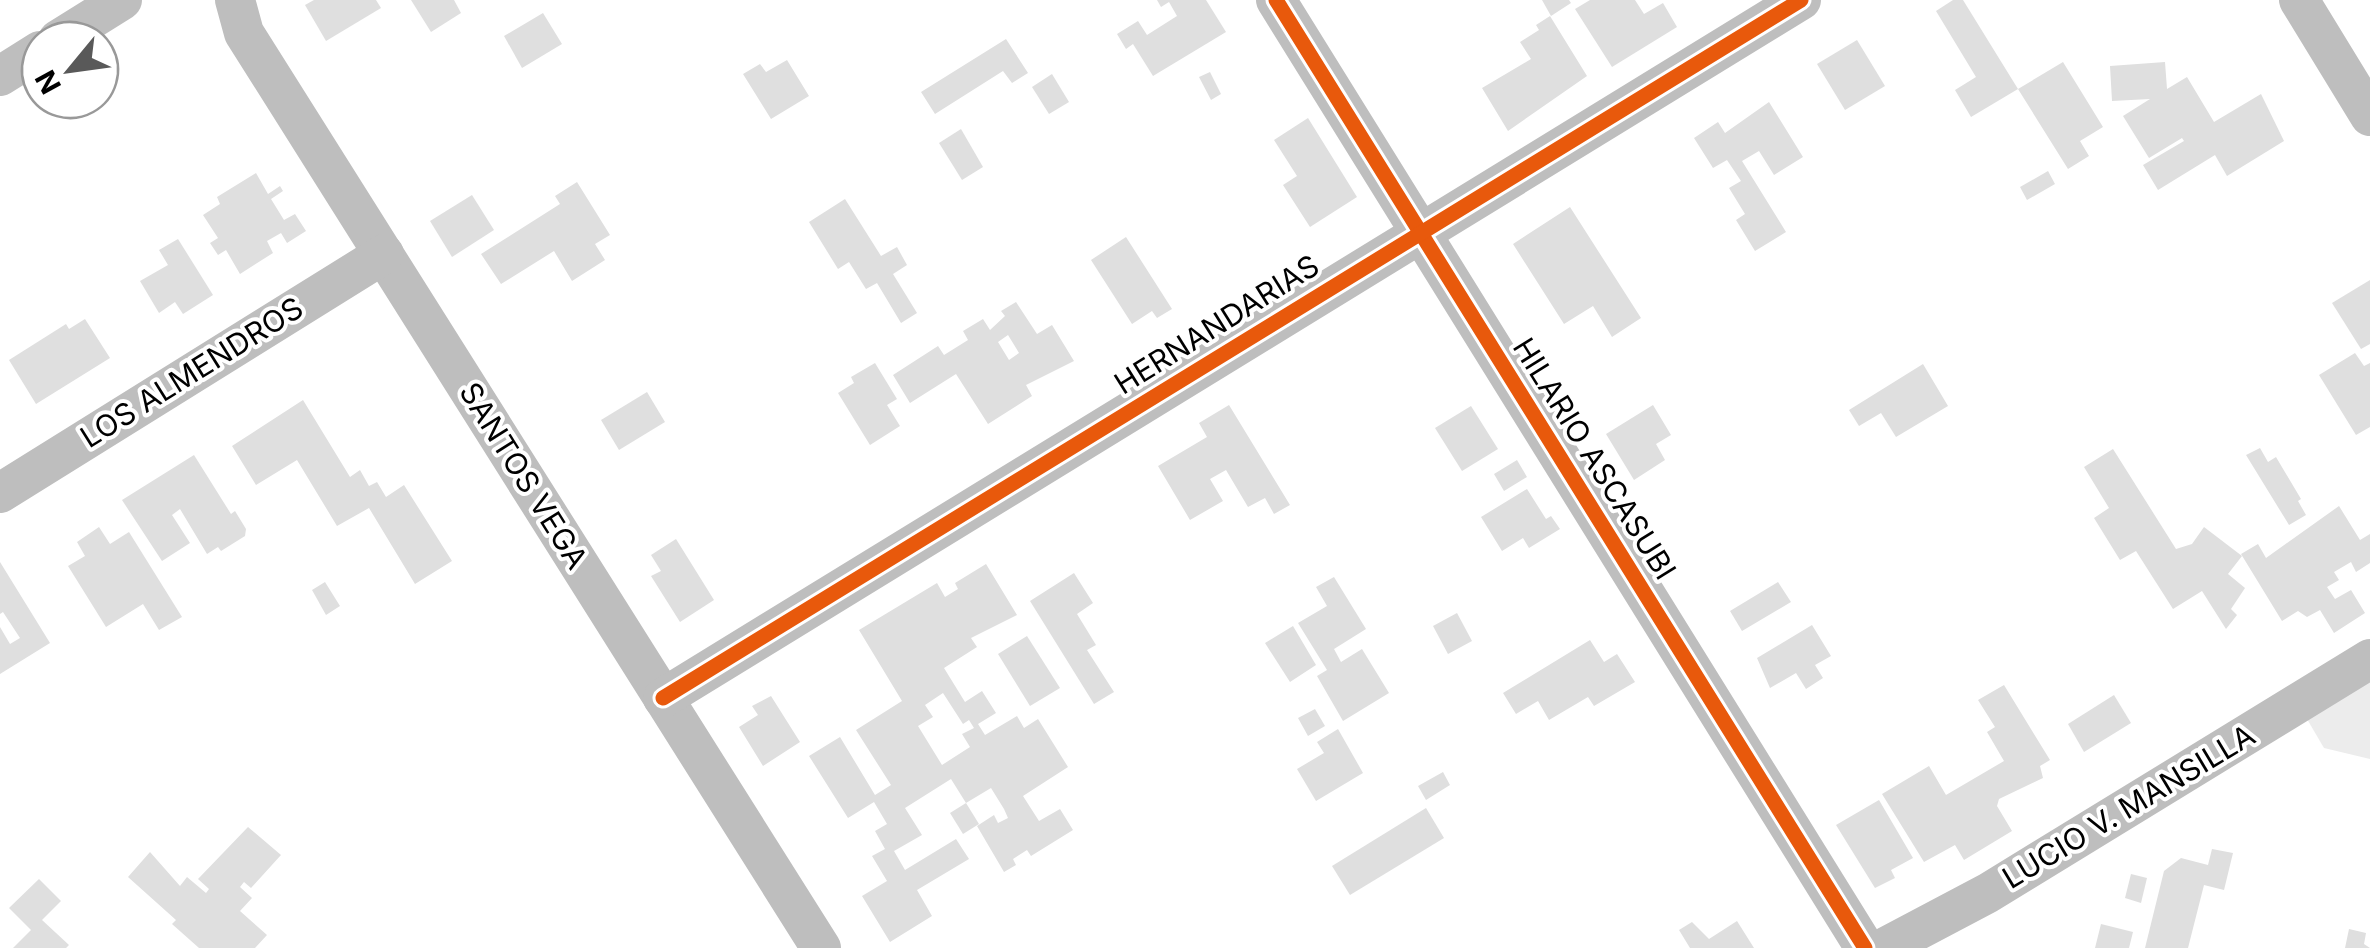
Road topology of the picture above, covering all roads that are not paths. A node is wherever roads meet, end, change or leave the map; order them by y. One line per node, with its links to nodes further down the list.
1 (122, 0): 6 (street)
2 (234, 0): 9 (street, SANTOS VEGA)
3 (1276, 0): 8 (street, HILARIO ASCASUBI)
4 (1800, 0): 8 (street, HERNANDARIAS)
5 (2300, 0): 7 (street)
6 (90, 20)
7 (2370, 116)
8 (1420, 232): 12 (street, HERNANDARIAS); 14 (street, HILARIO ASCASUBI)
9 (384, 254): 10 (street, LOS ALMENDROS); 12 (street, SANTOS VEGA)
10 (0, 493)
11 (2370, 660): 15 (street, LUCIO V. MANSILLA)
12 (663, 698): 13 (street, SANTOS VEGA)
13 (821, 948)
14 (1864, 948)
15 (1884, 948)

